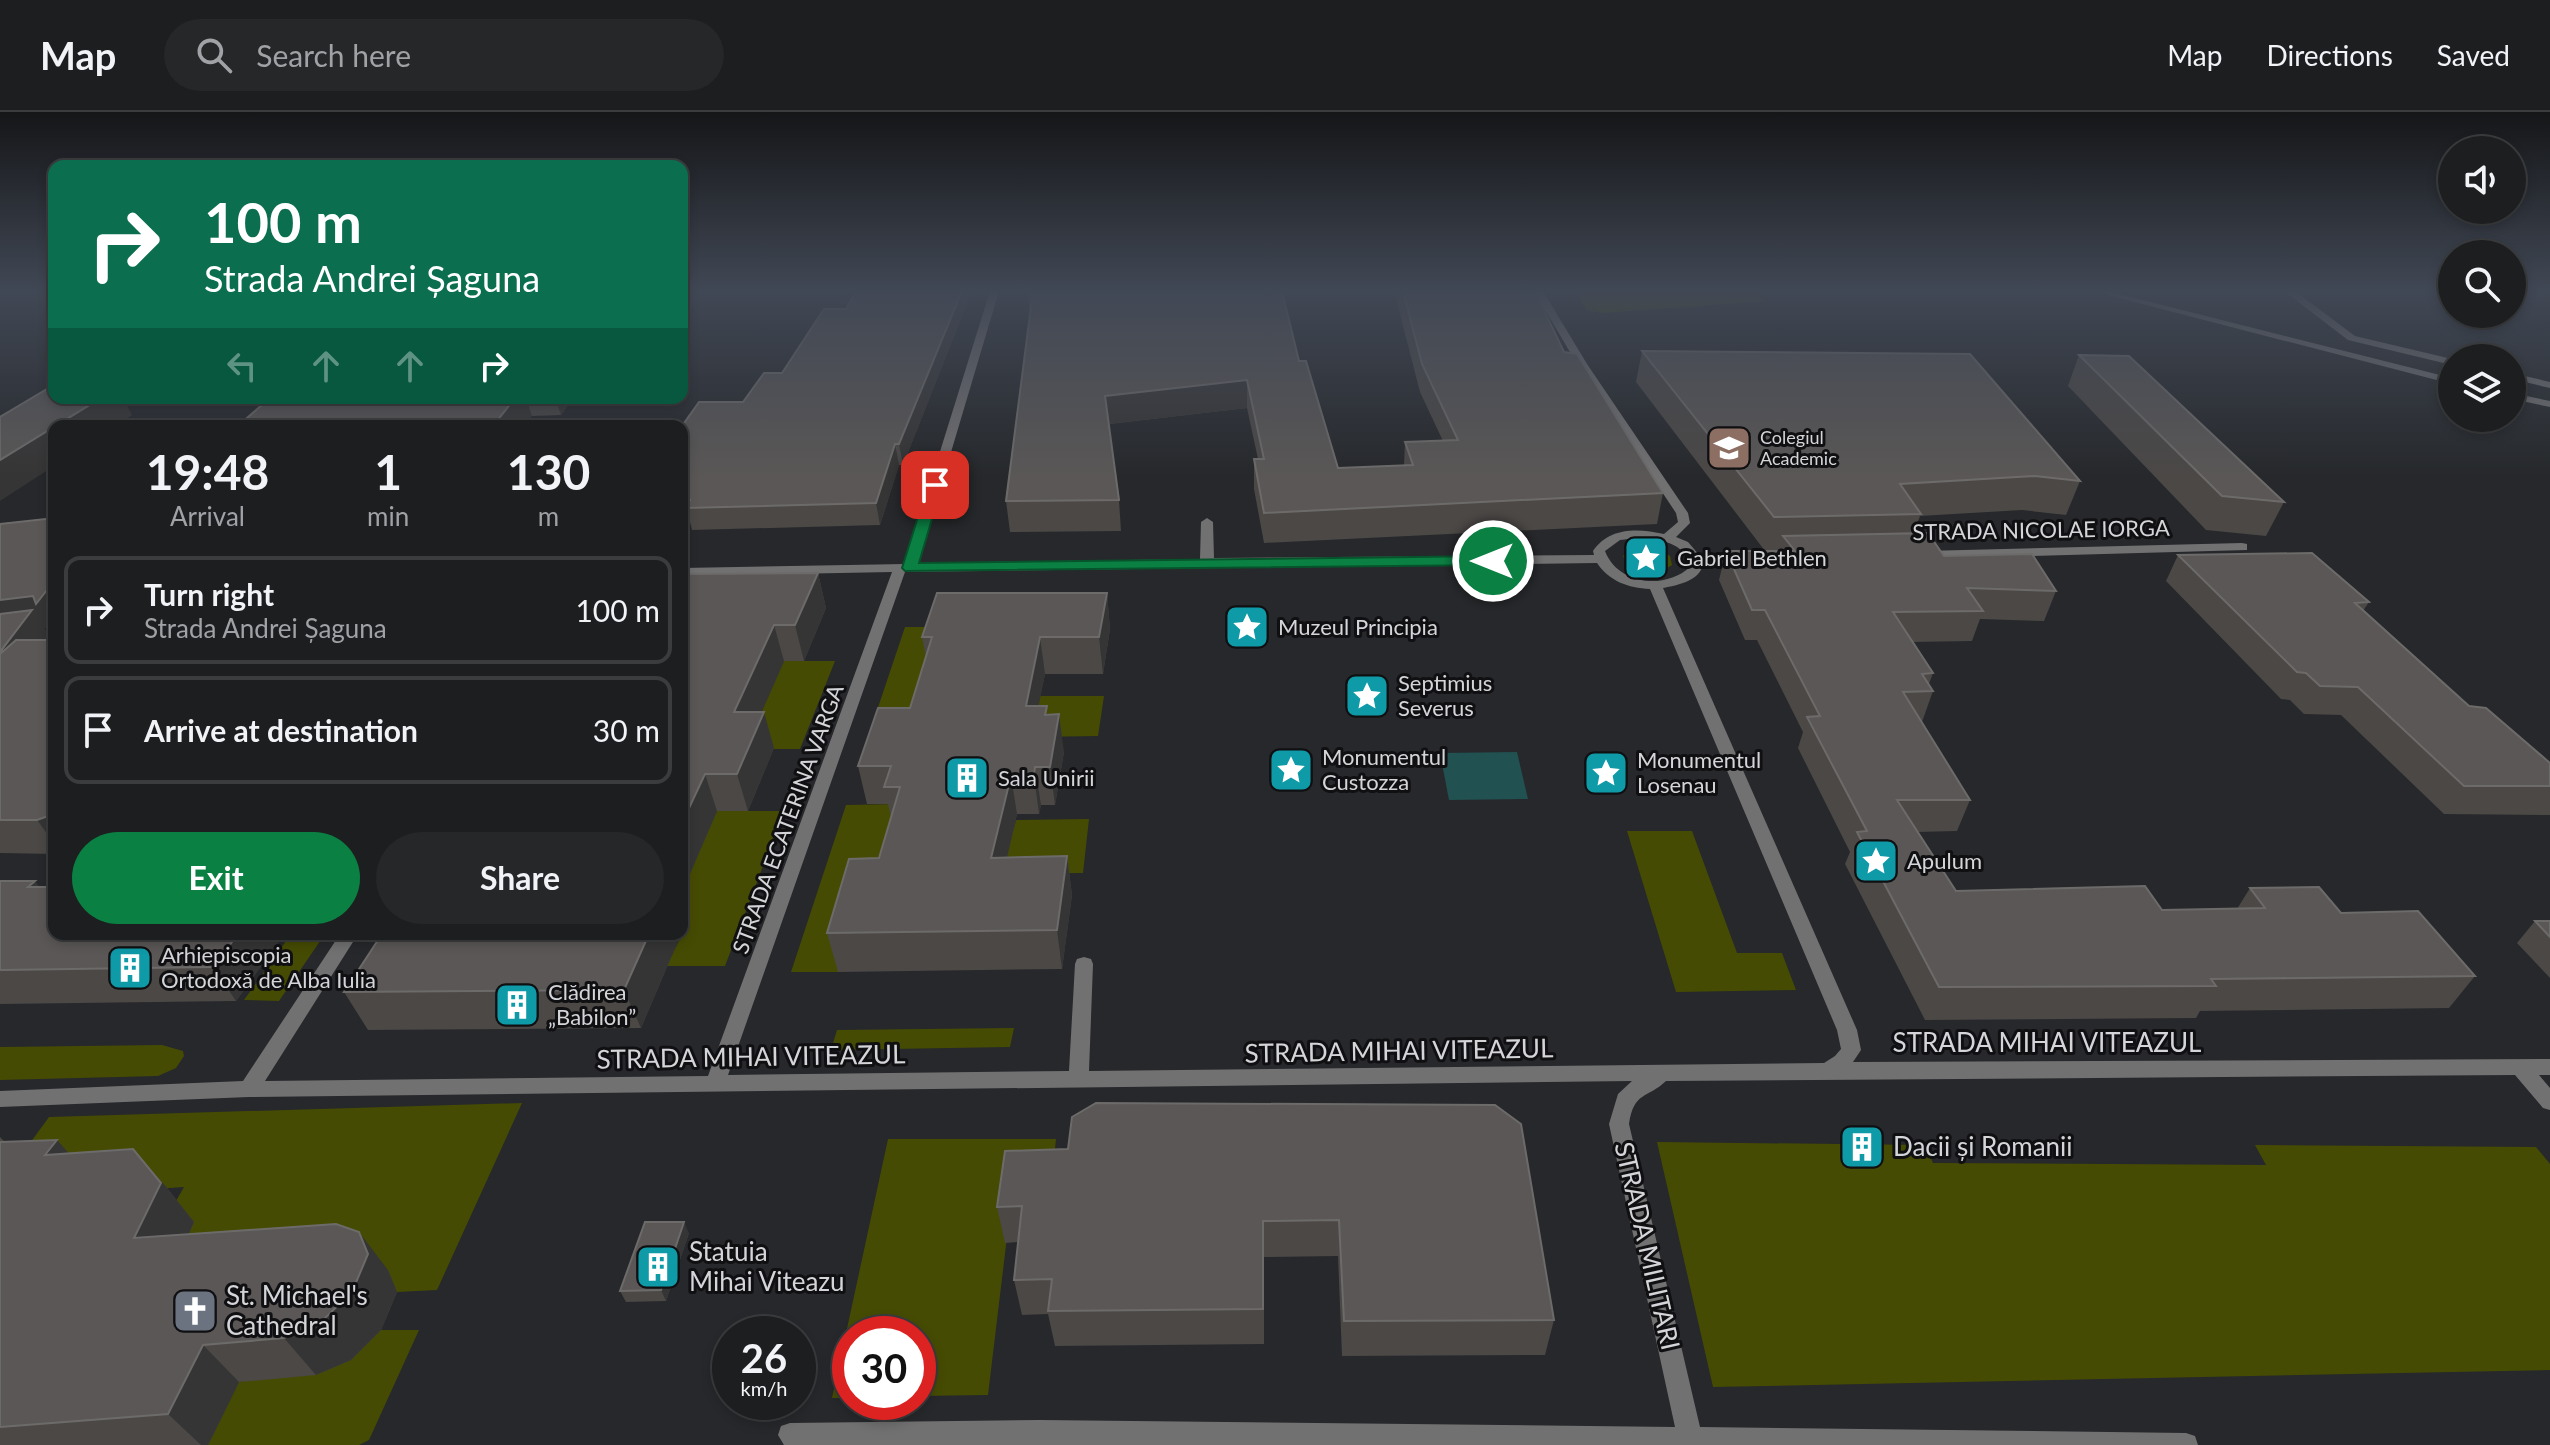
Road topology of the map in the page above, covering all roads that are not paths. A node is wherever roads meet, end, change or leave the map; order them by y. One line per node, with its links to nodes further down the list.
1 (974, 353): 19 (street, STRADA ECATERINA VARGA)
2 (1576, 353): 12 (street)
3 (2342, 353): 6 (street)
4 (2415, 353): 5 (street)
5 (2438, 359)
6 (2438, 377)
7 (2526, 379): 8 (street)
8 (2550, 385)
9 (2526, 399): 10 (street)
10 (2550, 404)
11 (1207, 522): 18 (street)
12 (1667, 538): 15 (street); 17 (street)
13 (2242, 547): 14 (street, STRADA NICOLAE IORGA)
14 (1915, 555)
15 (1600, 559): 18 (street); 21 (street)
16 (1759, 559): 17 (street)
17 (1697, 560): 21 (street)
18 (1207, 563): 19 (street)
19 (905, 568): 20 (street); 31 (street, STRADA ECATERINA VARGA)
20 (688, 572)
21 (1655, 585): 28 (street)
22 (48, 635): 23 (street)
23 (0, 640)
24 (345, 940): 32 (street)
25 (1084, 964): 30 (street)
26 (2520, 1067): 27 (street, STRADA MIHAI VITEAZUL); 28 (street, STRADA MIHAI VITEAZUL); 34 (street)
27 (2550, 1067)
28 (1826, 1070): 29 (street, STRADA MIHAI VITEAZUL)
29 (1666, 1074): 30 (street, STRADA MIHAI VITEAZUL); 36 (street, STRADA MILITARI)
30 (1079, 1080): 31 (street, STRADA MIHAI VITEAZUL)
31 (715, 1084): 32 (street, STRADA MIHAI VITEAZUL)
32 (249, 1089): 33 (street, STRADA MIHAI VITEAZUL)
33 (0, 1099)
34 (2550, 1102)
35 (790, 1435): 36 (street)
36 (1691, 1441): 37 (street)
37 (2186, 1445)

